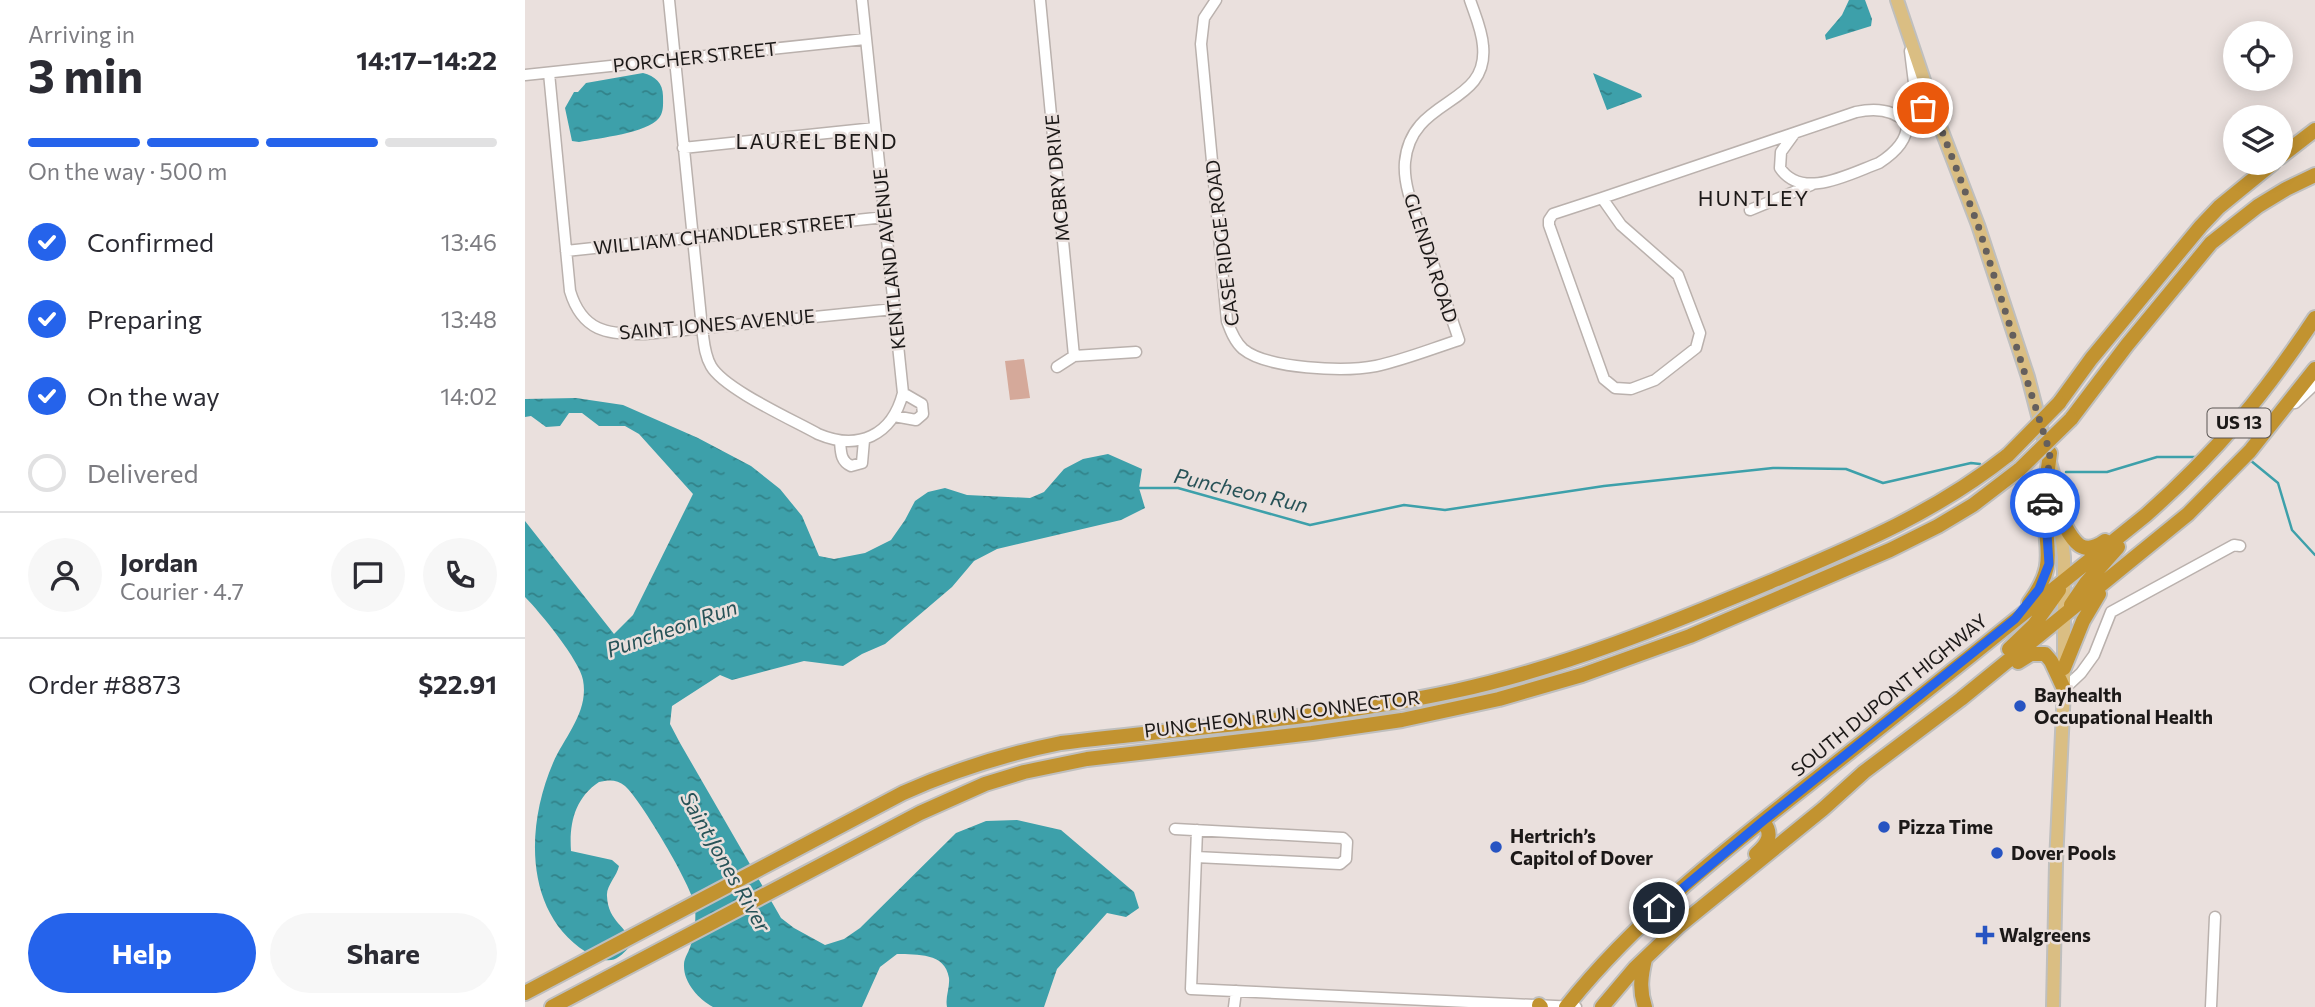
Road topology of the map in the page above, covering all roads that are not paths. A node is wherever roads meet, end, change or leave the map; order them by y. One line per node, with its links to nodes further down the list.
1 (669, 0): 9 (street)
2 (862, 0): 8 (street, KENTLAND AVENUE)
3 (1040, 0): 35 (street, MCBRY DRIVE)
4 (1216, 0): 33 (street, CASE RIDGE ROAD)
5 (1469, 0): 33 (street, GLENDA ROAD)
6 (1897, 0): 7 (main road)
7 (1906, 26): 12 (main road); 13 (street)
8 (865, 39): 9 (street, PORCHER STREET); 15 (street, KENTLAND AVENUE)
9 (674, 59): 10 (street, PORCHER STREET); 20 (street)
10 (549, 73): 11 (street, PORCHER STREET); 29 (street, SAINT JONES AVENUE)
11 (525, 75)
12 (1935, 113): 13 (street); 44 (main road)
13 (1918, 118): 14 (street)
14 (1907, 122): 17 (street); 24 (street)
15 (875, 128): 20 (street); 27 (street, KENTLAND AVENUE)
16 (2315, 130): 19 (highway)
17 (1795, 133): 18 (street); 21 (street)
18 (1751, 147): 21 (street); 25 (street)
19 (2293, 147)
20 (683, 148): 28 (street)
21 (1779, 161): 24 (street)
22 (2258, 175): 65 (highway, PUNCHEON RUN CONNECTOR, bridge)
23 (2315, 177): 66 (highway, PUNCHEON RUN CONNECTOR, bridge)
24 (1814, 184): 26 (street)
25 (1602, 198): 25 (street)
26 (1750, 210)
27 (885, 217): 28 (street, WILLIAM CHANDLER STREET); 30 (street, KENTLAND AVENUE)
28 (693, 238): 29 (street, WILLIAM CHANDLER STREET); 32 (street)
29 (566, 251): 32 (street, SAINT JONES AVENUE)
30 (894, 309): 32 (street, SAINT JONES AVENUE); 39 (street, KENTLAND AVENUE)
31 (2315, 318): 45 (highway, SOUTH DUPONT HIGHWAY / US 13)
32 (702, 328): 43 (street)
33 (1459, 341)
34 (1136, 352): 35 (street)
35 (1074, 356): 36 (street)
36 (1058, 367)
37 (2315, 369): 41 (highway, US 13)
38 (2315, 384): 41 (street)
39 (903, 393): 40 (street, KENTLAND AVENUE); 40 (street, KENTLAND AVENUE)
40 (894, 416): 42 (street, KENTLAND AVENUE)
41 (2279, 418): 49 (highway, US 13)
42 (863, 440): 43 (street); 43 (street, KENTLAND AVENUE)
43 (840, 441)
44 (2050, 453): 47 (main road); 52 (highway)
45 (2190, 476): 46 (highway, SOUTH DUPONT HIGHWAY / US 13); 47 (highway)
46 (2147, 515): 50 (highway, SOUTH DUPONT HIGHWAY / US 13); 51 (highway)
47 (2061, 519): 50 (main road)
48 (2240, 546): 54 (street)
49 (2110, 579): 51 (highway, US 13); 53 (highway)
50 (2064, 581): 51 (main road); 52 (highway, SOUTH DUPONT HIGHWAY / US 13); 56 (highway)
51 (2063, 617): 53 (main road); 55 (highway, US 13)
52 (2015, 619): 57 (highway, SOUTH DUPONT HIGHWAY / US 13)
53 (2064, 668): 54 (main road)
54 (2064, 689): 55 (highway); 73 (main road)
55 (1961, 699): 56 (highway, US 13)
56 (1864, 772): 61 (highway, US 13)
57 (1763, 821): 61 (highway); 69 (highway, SOUTH DUPONT HIGHWAY / US 13)
58 (1175, 829): 59 (street)
59 (1197, 830): 60 (street); 60 (street)
60 (1196, 856): 64 (street)
61 (1690, 917): 63 (highway, US 13)
62 (2215, 917): 74 (street)
63 (1645, 959): 71 (highway, US 13); 72 (highway)
64 (1236, 991): 67 (street); 68 (street)
65 (525, 993)
66 (554, 1006)
67 (1540, 1006): 69 (street)
68 (1234, 1007)
69 (1567, 1007): 70 (street)
70 (1574, 1007)
71 (1602, 1007)
72 (1645, 1007)
73 (2053, 1007)
74 (2211, 1007)

